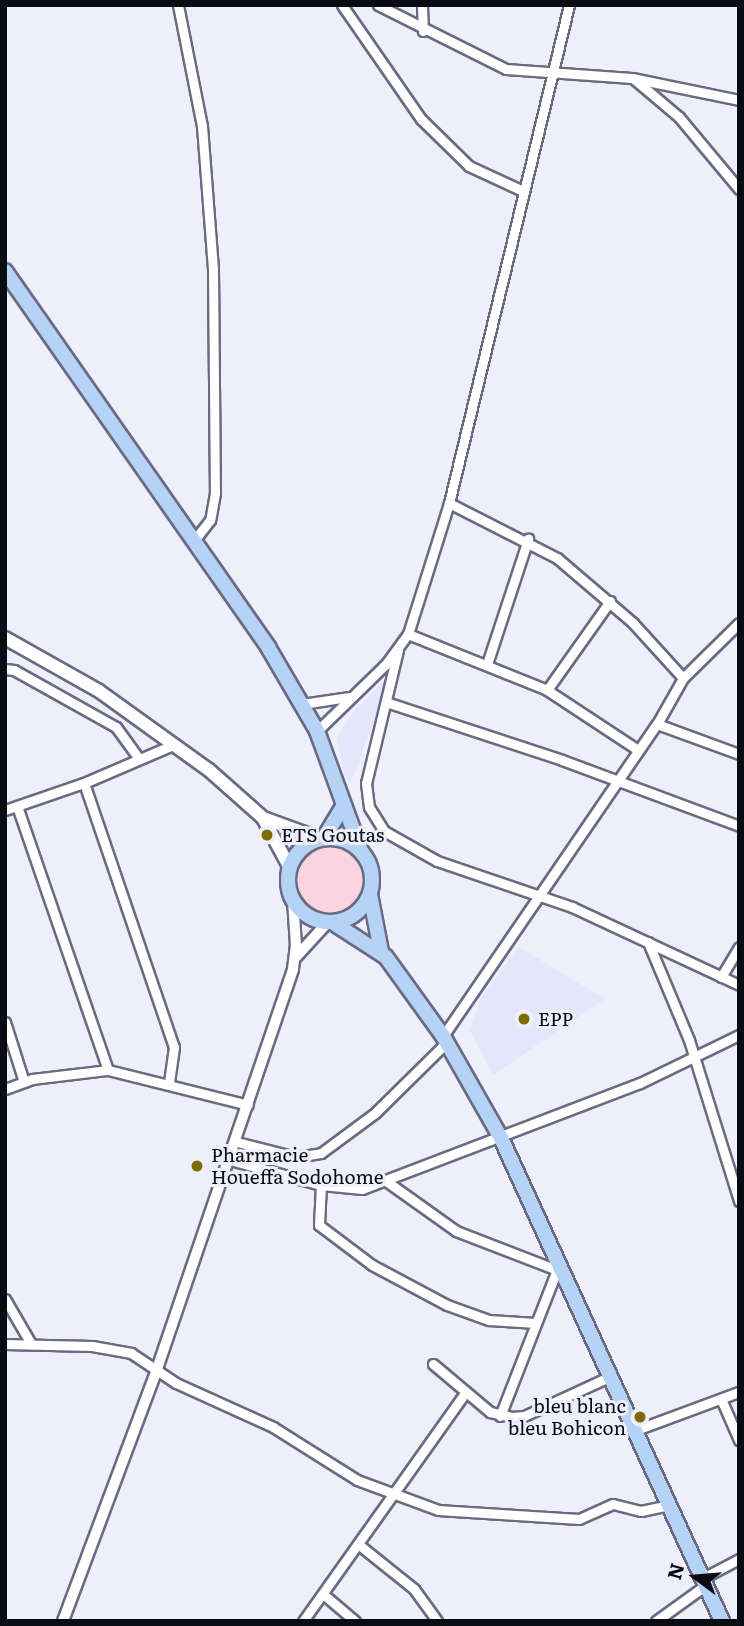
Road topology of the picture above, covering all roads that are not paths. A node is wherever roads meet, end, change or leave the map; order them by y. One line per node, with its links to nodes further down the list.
1 (178, 5): 14 (street)
2 (342, 5): 11 (street)
3 (379, 5): 6 (street)
4 (422, 5): 6 (street)
5 (569, 5): 7 (street)
6 (423, 31): 7 (street)
7 (553, 72): 8 (street); 11 (street)
8 (632, 78): 9 (street); 10 (street)
9 (739, 100)
10 (739, 189)
11 (523, 191): 13 (street)
12 (5, 271): 14 (main road)
13 (449, 503): 15 (street); 18 (street)
14 (196, 538): 27 (main road)
15 (528, 539): 16 (street); 21 (street)
16 (610, 601): 23 (street); 24 (street)
17 (739, 623): 23 (street)
18 (408, 634): 20 (street); 21 (street)
19 (5, 638): 30 (main road)
20 (398, 650): 25 (street); 26 (street)
21 (487, 664): 24 (street)
22 (5, 669): 33 (street)
23 (683, 678): 28 (street)
24 (547, 690): 31 (street)
25 (349, 697): 27 (street); 29 (street)
26 (386, 702): 34 (street); 45 (street)
27 (302, 704): 29 (main road)
28 (657, 724): 31 (street); 32 (street)
29 (317, 731): 37 (main road)
30 (176, 744): 33 (street); 39 (main road)
31 (638, 750): 34 (street)
32 (739, 754)
33 (139, 760): 35 (street)
34 (618, 780): 40 (street); 45 (street)
35 (84, 783): 36 (street); 60 (street)
36 (17, 806): 38 (street); 58 (street)
37 (344, 806): 41 (main road); 42 (main road)
38 (5, 810)
39 (263, 818): 41 (main road); 43 (main road)
40 (739, 826)
41 (323, 838): 42 (main road); 43 (main road)
42 (361, 851): 44 (main road)
43 (290, 868): 46 (main road)
44 (370, 894): 47 (main road); 50 (main road)
45 (539, 898): 48 (street); 56 (street)
46 (293, 900): 47 (main road); 51 (street)
47 (330, 922): 50 (main road); 51 (street)
48 (648, 942): 52 (street); 57 (street)
49 (739, 947): 52 (street)
50 (381, 951): 56 (main road)
51 (296, 957): 62 (street)
52 (721, 978): 53 (street)
53 (739, 985)
54 (5, 1022): 59 (street)
55 (739, 1035): 57 (street)
56 (444, 1040): 63 (main road); 64 (street)
57 (694, 1058): 63 (street); 68 (street)
58 (108, 1070): 59 (street); 60 (street)
59 (24, 1082): 61 (street)
60 (169, 1084): 62 (street)
61 (5, 1089)
62 (248, 1105): 64 (street)
63 (500, 1138): 66 (street); 69 (main road)
64 (237, 1142): 65 (street)
65 (230, 1160): 67 (street); 75 (street)
66 (386, 1181): 67 (street); 69 (street)
67 (321, 1185): 71 (street)
68 (739, 1201)
69 (558, 1266): 71 (street); 76 (main road)
70 (5, 1298): 72 (street)
71 (536, 1323): 80 (street)
72 (30, 1342): 73 (street); 75 (street)
73 (5, 1343)
74 (433, 1364): 77 (street)
75 (157, 1369): 83 (street); 89 (street)
76 (611, 1376): 80 (street); 81 (main road)
77 (466, 1392): 80 (street); 83 (street)
78 (739, 1392): 79 (street)
79 (721, 1399): 81 (street); 82 (street)
80 (500, 1416)
81 (636, 1430): 84 (main road)
82 (739, 1440)
83 (393, 1495): 84 (street); 85 (street)
84 (670, 1505): 87 (main road)
85 (358, 1544): 88 (street); 92 (street)
86 (739, 1559): 87 (street)
87 (705, 1581): 93 (street); 94 (main road)
88 (323, 1594): 90 (street); 91 (street)
89 (64, 1621)
90 (303, 1621)
91 (355, 1621)
92 (436, 1621)
93 (656, 1621)
94 (722, 1621)

